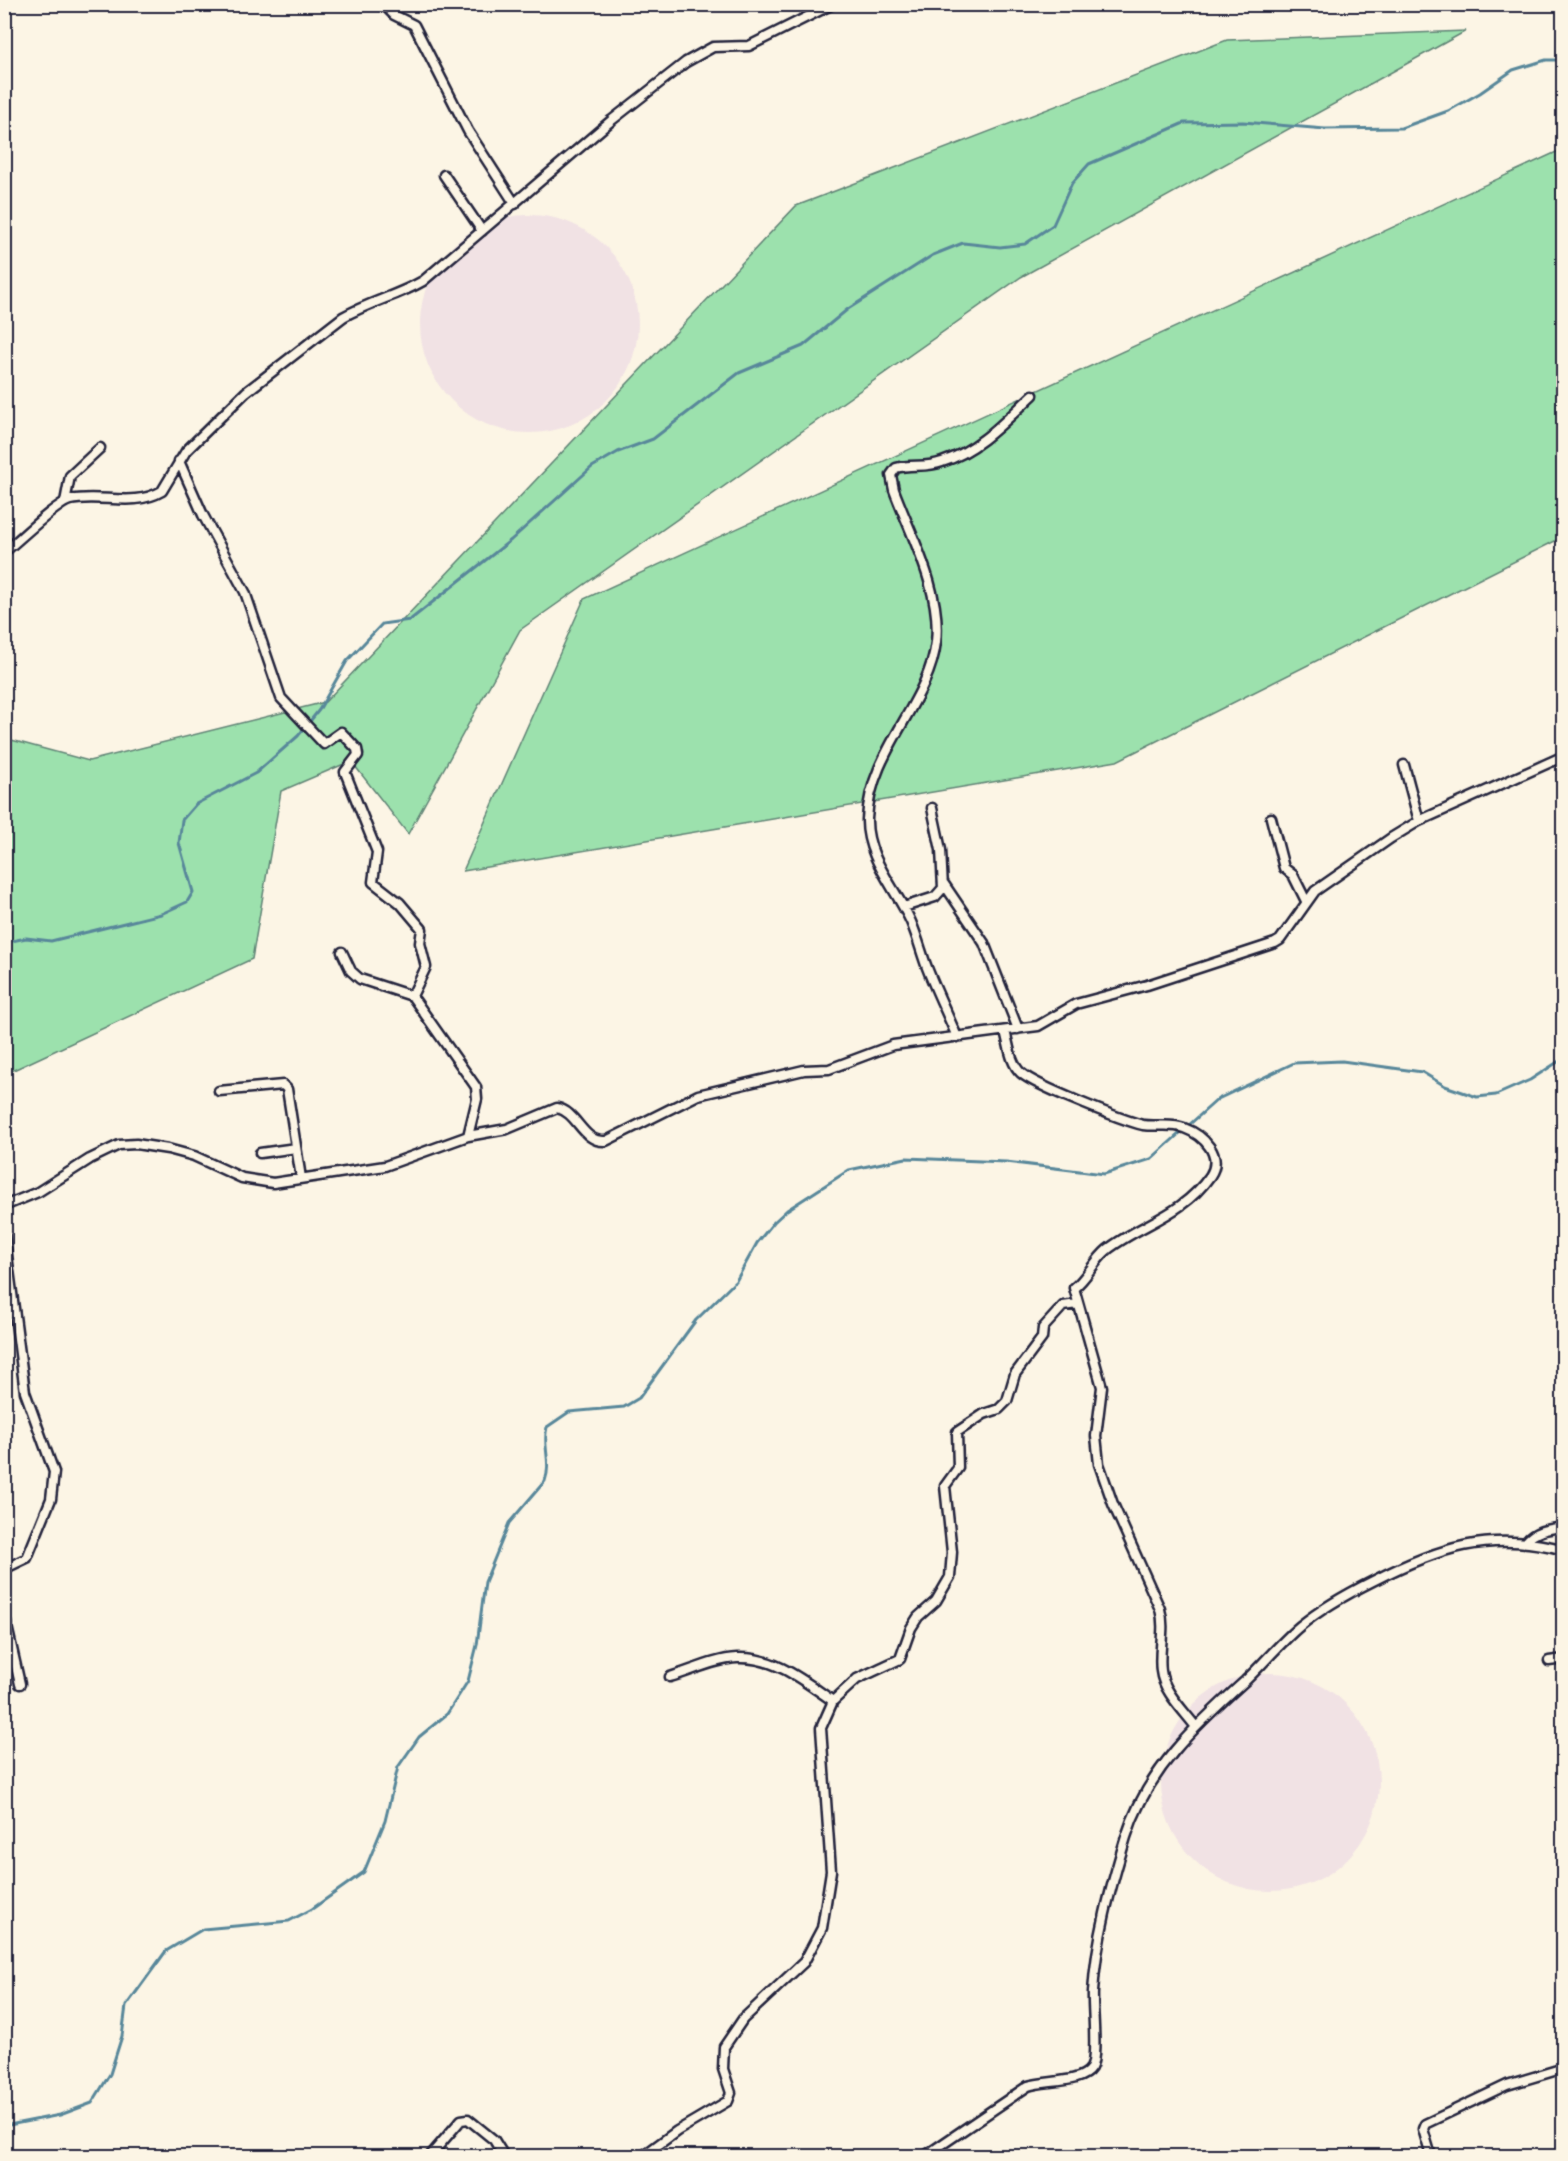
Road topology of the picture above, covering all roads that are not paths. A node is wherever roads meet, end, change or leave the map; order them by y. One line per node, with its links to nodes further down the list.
1 (383, 4): 4 (street)
2 (833, 4): 4 (street)
3 (444, 176): 5 (street)
4 (515, 204): 5 (street)
5 (482, 231): 8 (street)
6 (1033, 395): 18 (street)
7 (100, 448): 9 (street)
8 (179, 461): 9 (street); 20 (street)
9 (65, 502): 10 (street)
10 (4, 552)
11 (1563, 756): 15 (street)
12 (1404, 765): 15 (street)
13 (932, 808): 16 (street)
14 (1271, 818): 17 (street)
15 (1419, 821): 17 (street)
16 (944, 884): 18 (street); 21 (street)
17 (1306, 901): 21 (street)
18 (904, 907): 23 (street)
19 (342, 952): 20 (street)
20 (412, 996): 25 (street)
21 (1018, 1029): 22 (street)
22 (1005, 1031): 23 (street); 31 (street)
23 (957, 1036): 25 (street)
24 (219, 1091): 26 (street)
25 (468, 1136): 28 (street)
26 (296, 1148): 27 (street); 28 (street)
27 (260, 1153)
28 (301, 1178): 29 (street)
29 (4, 1206)
30 (4, 1232): 35 (street)
31 (1077, 1304): 41 (street); 42 (street)
32 (1563, 1527): 33 (street)
33 (1526, 1542): 34 (street); 42 (street)
34 (1563, 1550)
35 (4, 1569)
36 (4, 1612): 40 (street)
37 (1563, 1659): 38 (street)
38 (1549, 1661)
39 (670, 1677): 41 (street)
40 (20, 1684)
41 (833, 1701): 46 (street)
42 (1196, 1727): 47 (street)
43 (1563, 2068): 48 (street)
44 (430, 2157): 45 (street)
45 (504, 2157)
46 (643, 2157)
47 (925, 2157)
48 (1431, 2157)

